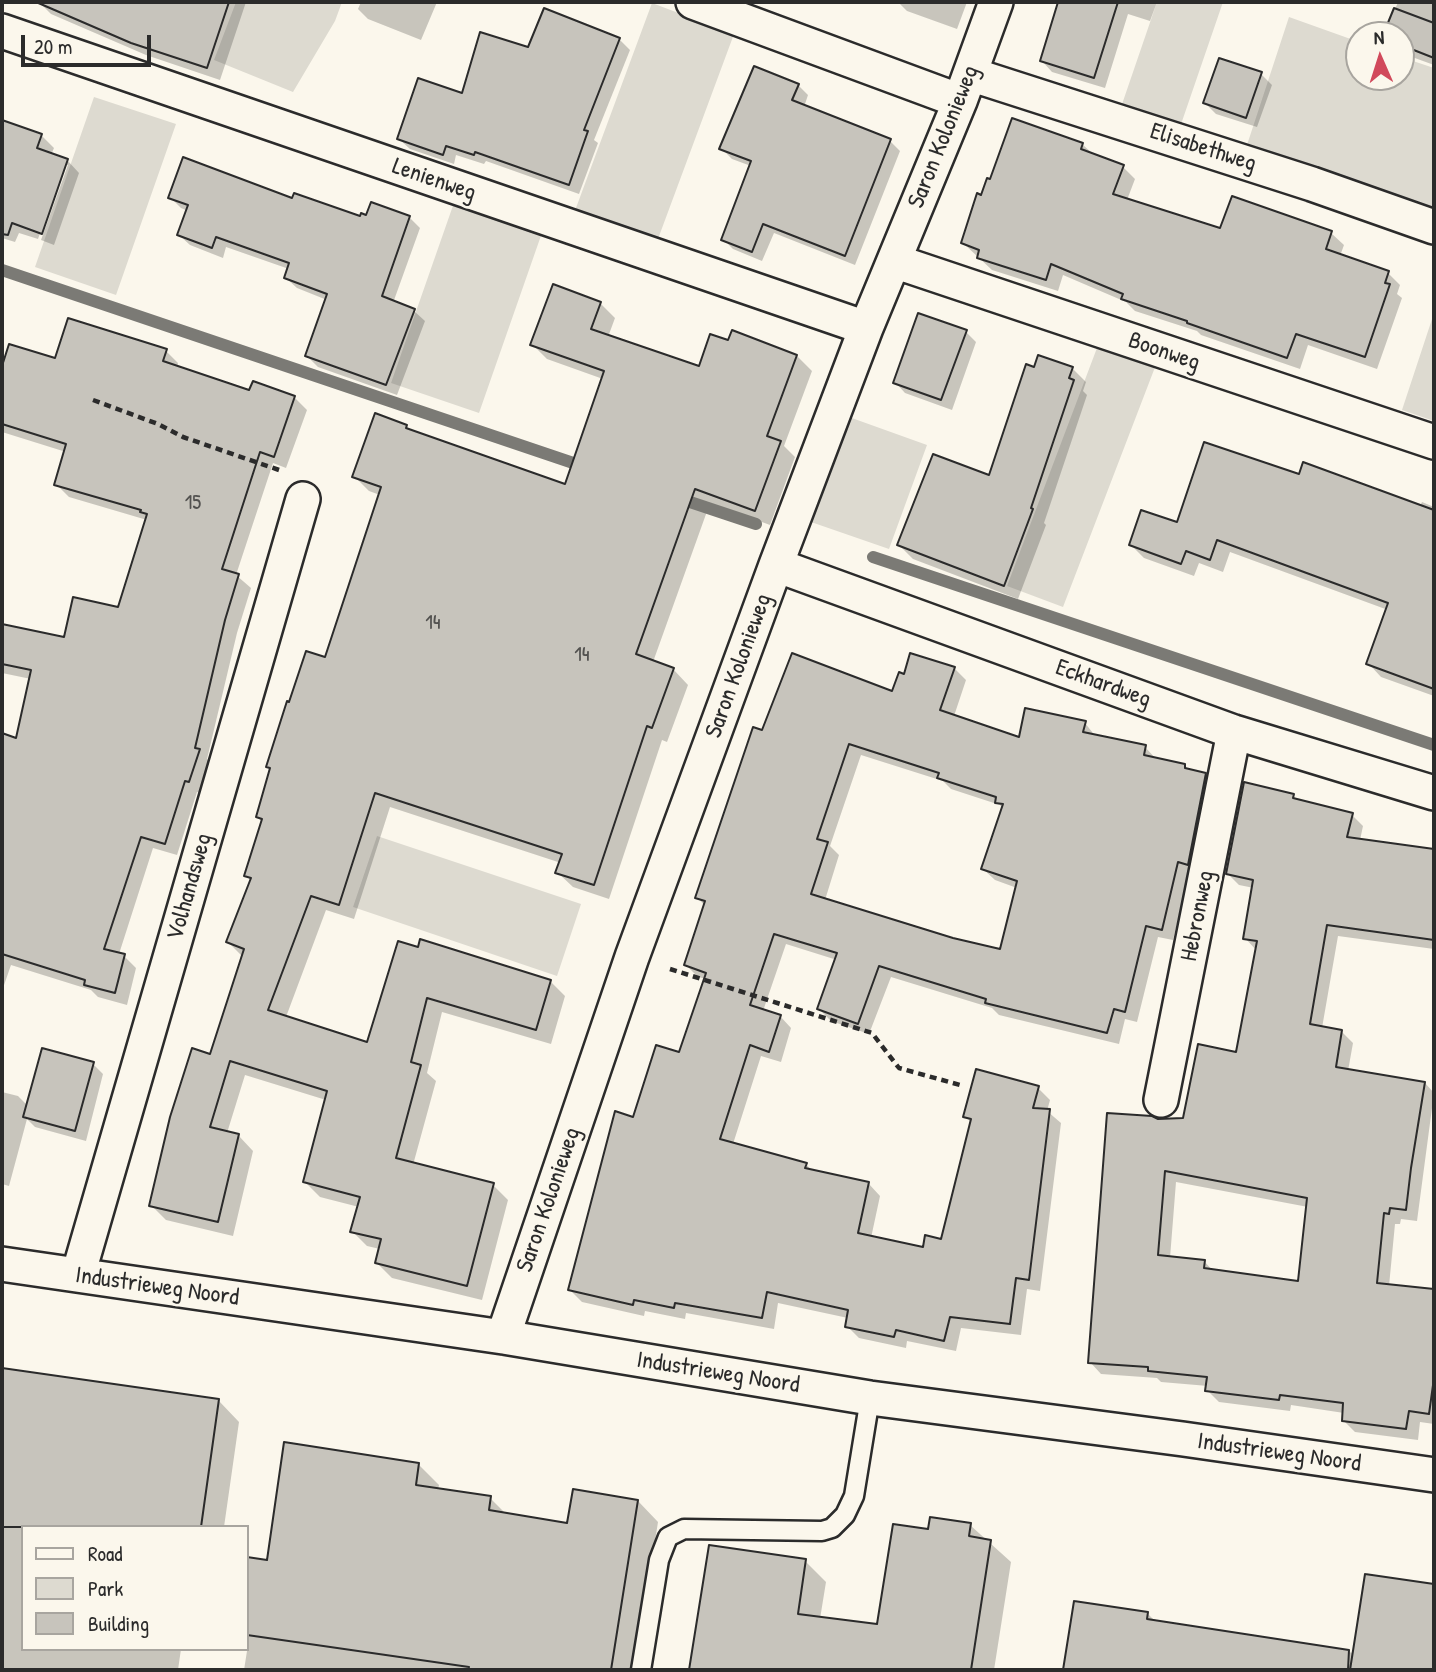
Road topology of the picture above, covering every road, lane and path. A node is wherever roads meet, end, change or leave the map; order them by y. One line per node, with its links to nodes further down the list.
1 (693, 2): 4 (street, Elisabethweg)
2 (996, 2): 4 (street, Saron Kolonieweg)
3 (2, 31): 7 (street, Lenienweg)
4 (965, 87): 5 (street, Elisabethweg); 6 (street, Saron Kolonieweg)
5 (1434, 227)
6 (894, 261): 7 (street, Saron Kolonieweg); 9 (street, Boonweg)
7 (866, 328): 11 (street, Saron Kolonieweg)
8 (93, 400): 10 (path)
9 (1434, 442)
10 (303, 499): 18 (street, Volhandsweg)
11 (776, 565): 12 (street, Eckhardweg); 14 (street, Saron Kolonieweg)
12 (1234, 732): 13 (street, Eckhardweg); 16 (street, Hebronweg)
13 (1434, 793)
14 (632, 957): 15 (path); 19 (street, Saron Kolonieweg)
15 (960, 1085)
16 (1161, 1100)
17 (2, 1264): 18 (street, Industrieweg Noord)
18 (78, 1275): 19 (street, Industrieweg Noord)
19 (503, 1337): 20 (street, Industrieweg Noord)
20 (870, 1398): 21 (street, Industrieweg Noord); 22 (lane)
21 (1434, 1475)
22 (641, 1670)

